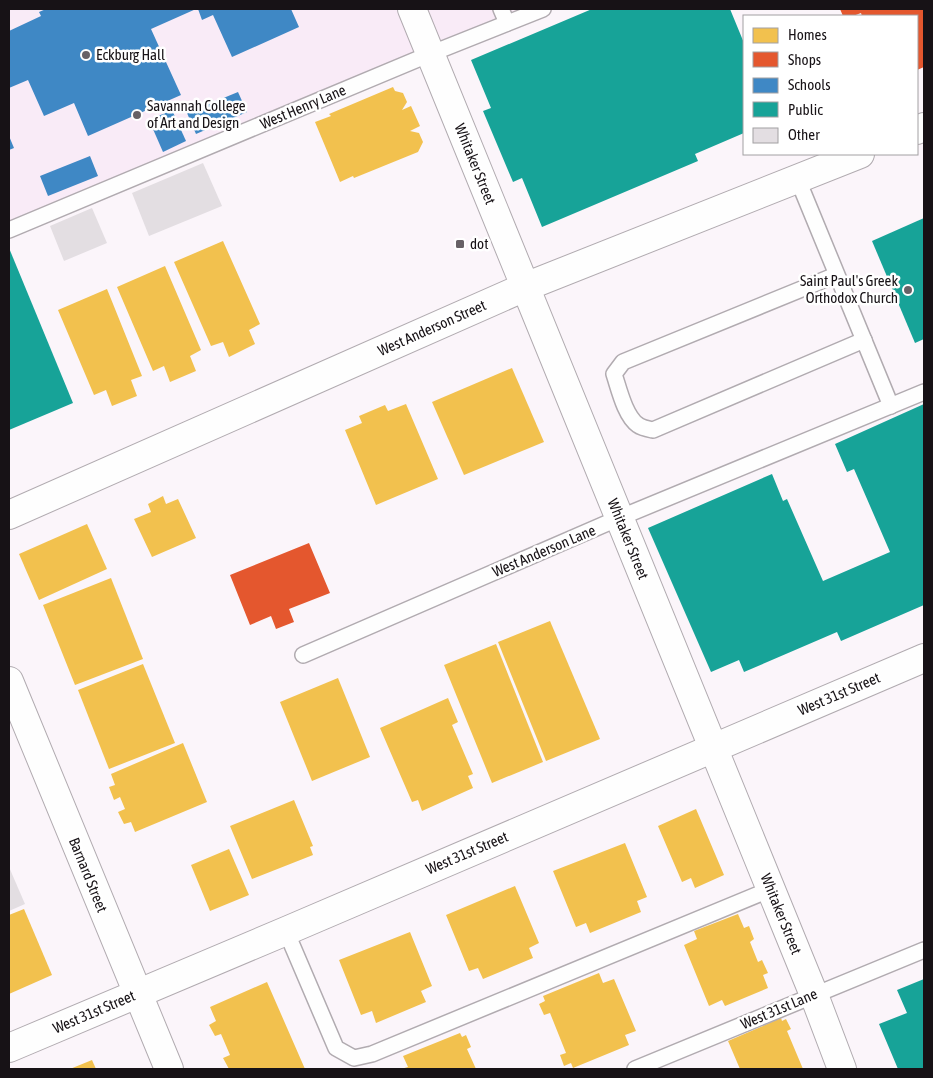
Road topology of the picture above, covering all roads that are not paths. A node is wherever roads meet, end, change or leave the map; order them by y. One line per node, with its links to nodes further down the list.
1 (412, 9): 5 (main road, Whitaker Street)
2 (501, 9): 4 (lane)
3 (543, 9): 4 (lane, West Henry Lane)
4 (507, 23): 5 (lane, West Henry Lane)
5 (430, 54): 8 (lane, West Henry Lane); 10 (main road, Whitaker Street)
6 (858, 155): 7 (main road, West Anderson Street)
7 (798, 180): 9 (lane); 10 (main road, West Anderson Street)
8 (9, 230)
9 (836, 275): 11 (lane); 11 (lane)
10 (525, 287): 14 (main road, West Anderson Street); 15 (main road, Whitaker Street)
11 (864, 340): 13 (lane)
12 (924, 392): 13 (lane, West Anderson Lane)
13 (892, 406): 15 (lane, West Anderson Lane)
14 (9, 515)
15 (620, 518): 16 (lane, West Anderson Lane); 19 (main road, Whitaker Street)
16 (303, 655)
17 (924, 658): 19 (main road, West 31st Street)
18 (9, 681): 23 (main road, Barnard Street)
19 (713, 747): 20 (main road, Whitaker Street); 21 (main road, West 31st Street)
20 (771, 889): 21 (lane); 24 (main road, Whitaker Street)
21 (286, 931): 23 (main road, West 31st Street)
22 (924, 950): 24 (lane, West 31st Lane)
23 (137, 994): 25 (main road, West 31st Street); 26 (main road, Barnard Street)
24 (814, 995): 27 (lane, West 31st Lane); 28 (main road, Whitaker Street)
25 (9, 1048)
26 (169, 1069)
27 (635, 1069)
28 (842, 1069)

